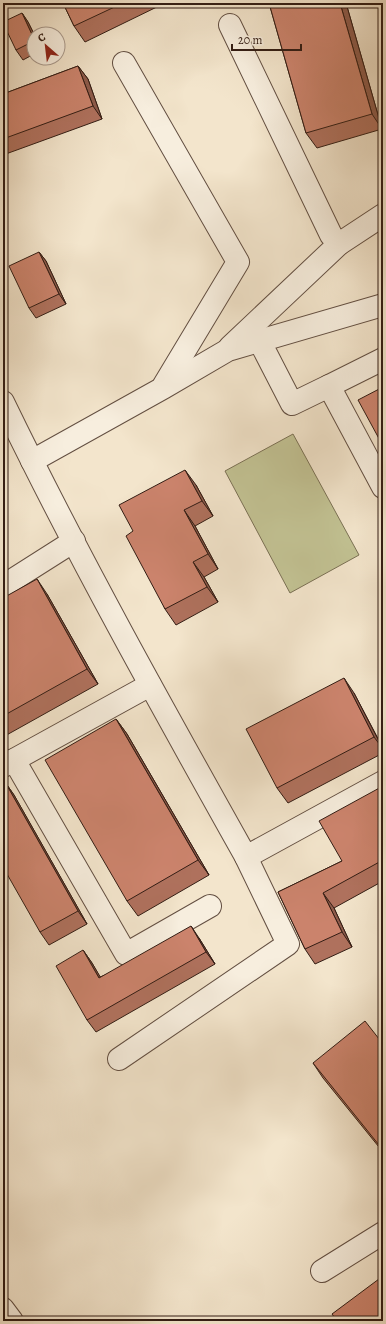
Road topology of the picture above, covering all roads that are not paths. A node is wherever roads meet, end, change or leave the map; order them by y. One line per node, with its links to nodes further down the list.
1 (230, 25): 4 (street)
2 (124, 63): 10 (street)
3 (383, 215): 4 (street)
4 (339, 244): 7 (street)
5 (383, 305): 6 (street)
6 (260, 340): 7 (street); 9 (street)
7 (228, 350): 10 (street)
8 (383, 359): 9 (street)
9 (329, 386): 13 (street)
10 (163, 388): 12 (street)
11 (3, 402): 12 (street)
12 (32, 461): 14 (street)
13 (383, 487)
14 (74, 542): 15 (street); 16 (street)
15 (3, 586)
16 (150, 685): 17 (street); 19 (street)
17 (8, 763): 20 (street)
18 (383, 782): 19 (street)
19 (246, 857): 21 (street)
20 (210, 906)
21 (119, 1059)
22 (383, 1233): 23 (street)
23 (322, 1271)
24 (3, 1309): 25 (street)
25 (12, 1321)

